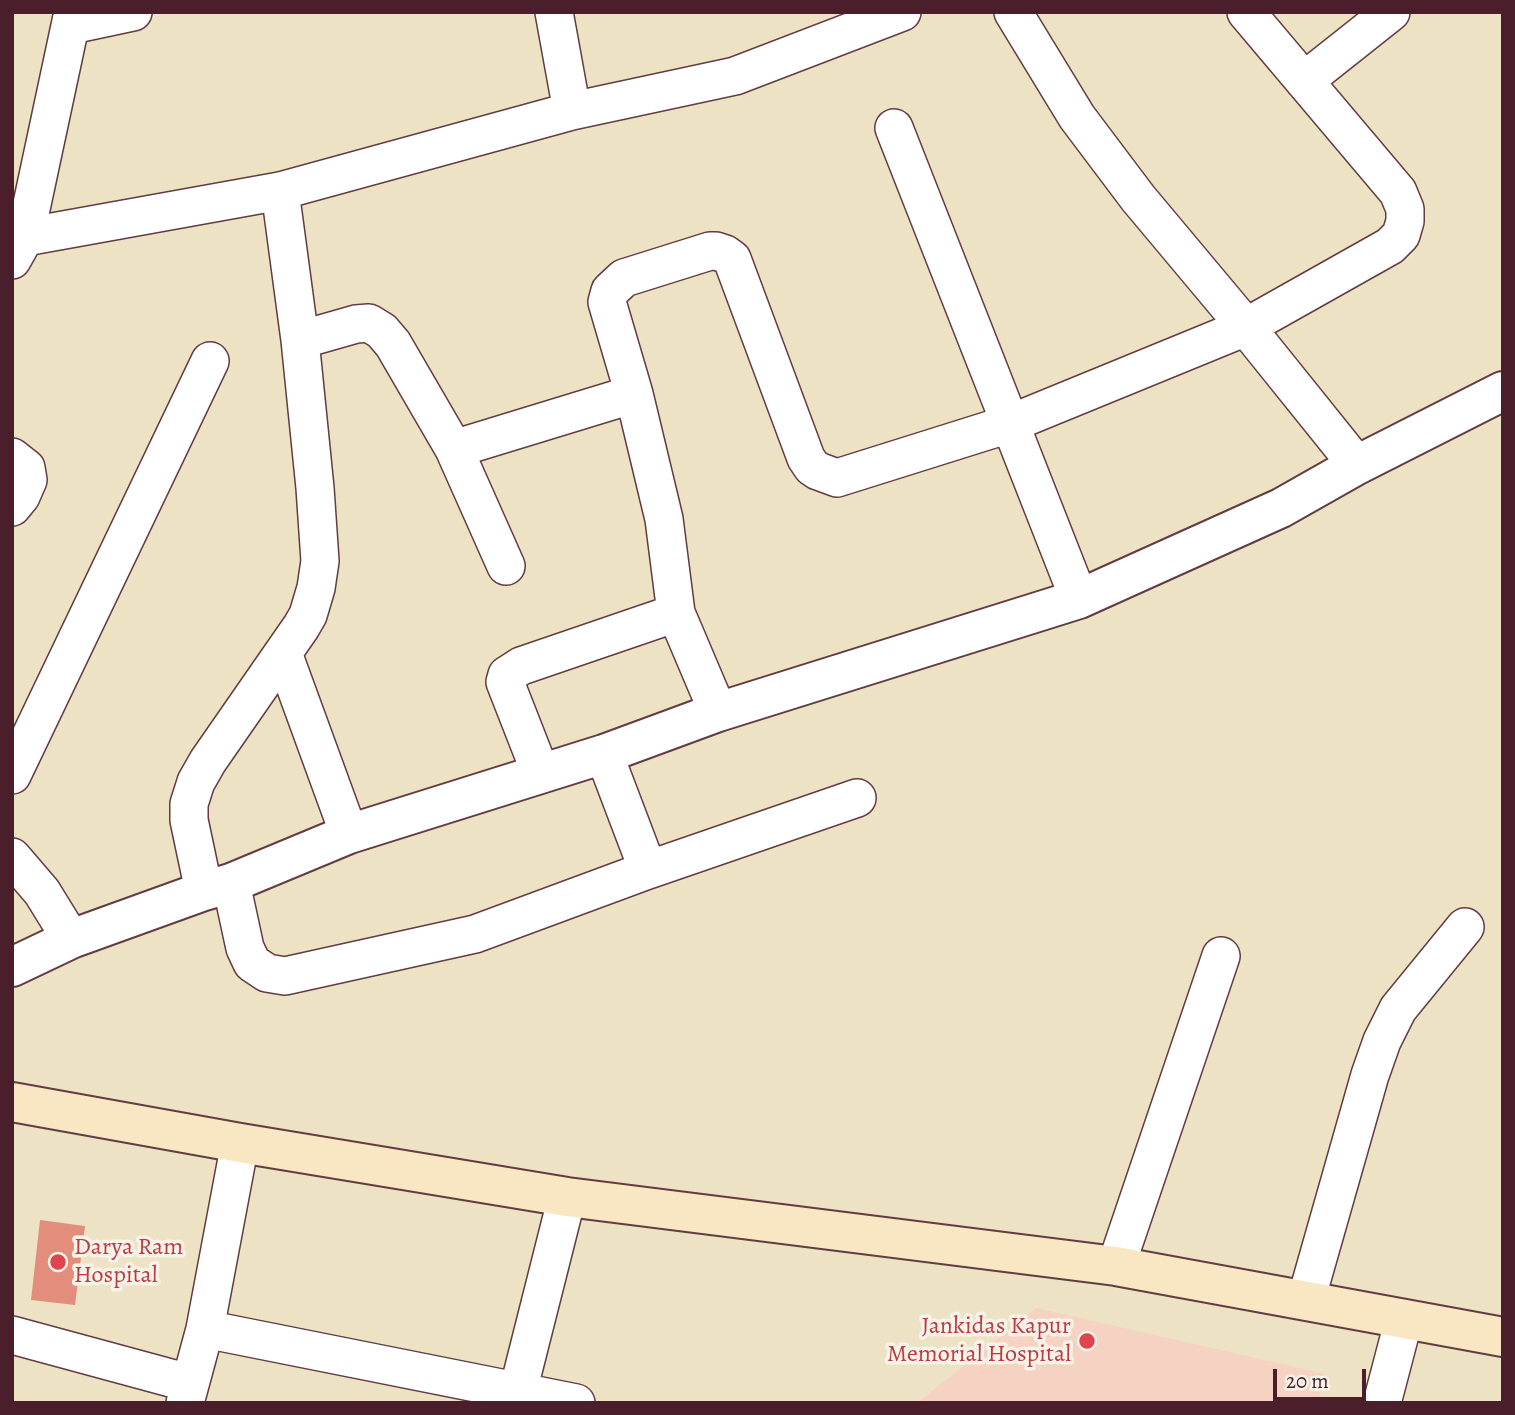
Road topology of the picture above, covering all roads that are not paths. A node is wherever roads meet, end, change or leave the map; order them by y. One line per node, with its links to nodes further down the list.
1 (133, 12): 7 (street)
2 (554, 12): 9 (street)
3 (902, 12): 9 (street)
4 (1013, 12): 13 (street)
5 (1246, 12): 8 (street)
6 (1391, 12): 8 (street)
7 (73, 19): 12 (street)
8 (1304, 81): 13 (street)
9 (572, 111): 11 (street)
10 (894, 128): 18 (street)
11 (280, 191): 12 (street); 14 (street)
12 (19, 249)
13 (1246, 327): 18 (street); 21 (street)
14 (300, 340): 19 (street); 26 (street)
15 (210, 361): 30 (street)
16 (1503, 391): 21 (street)
17 (634, 394): 18 (street); 19 (street); 25 (street)
18 (1009, 424): 24 (street)
19 (454, 449): 23 (street)
20 (12, 457): 22 (street)
21 (1357, 465): 24 (street)
22 (12, 507)
23 (506, 566)
24 (1080, 599): 27 (street)
25 (676, 613): 27 (street); 29 (street)
26 (283, 653): 32 (street); 35 (street)
27 (718, 712): 28 (street)
28 (604, 754): 29 (street); 34 (street)
29 (541, 774): 32 (street)
30 (12, 775)
31 (857, 798): 34 (street)
32 (349, 834): 35 (street)
33 (12, 857): 37 (street)
34 (648, 870): 35 (street)
35 (218, 887): 37 (street)
36 (1465, 927): 44 (street)
37 (71, 939): 39 (street)
38 (1221, 956): 43 (street)
39 (12, 967)
40 (12, 1102): 41 (main road)
41 (240, 1143): 42 (main road); 46 (street)
42 (568, 1197): 43 (main road); 50 (street)
43 (1116, 1266): 44 (main road)
44 (1306, 1300): 45 (main road)
45 (1404, 1319): 48 (main road); 52 (street)
46 (205, 1329): 49 (street); 50 (street)
47 (12, 1335): 49 (street)
48 (1503, 1337)
49 (187, 1393)
50 (517, 1397): 51 (street)
51 (576, 1403)
52 (1382, 1403)

